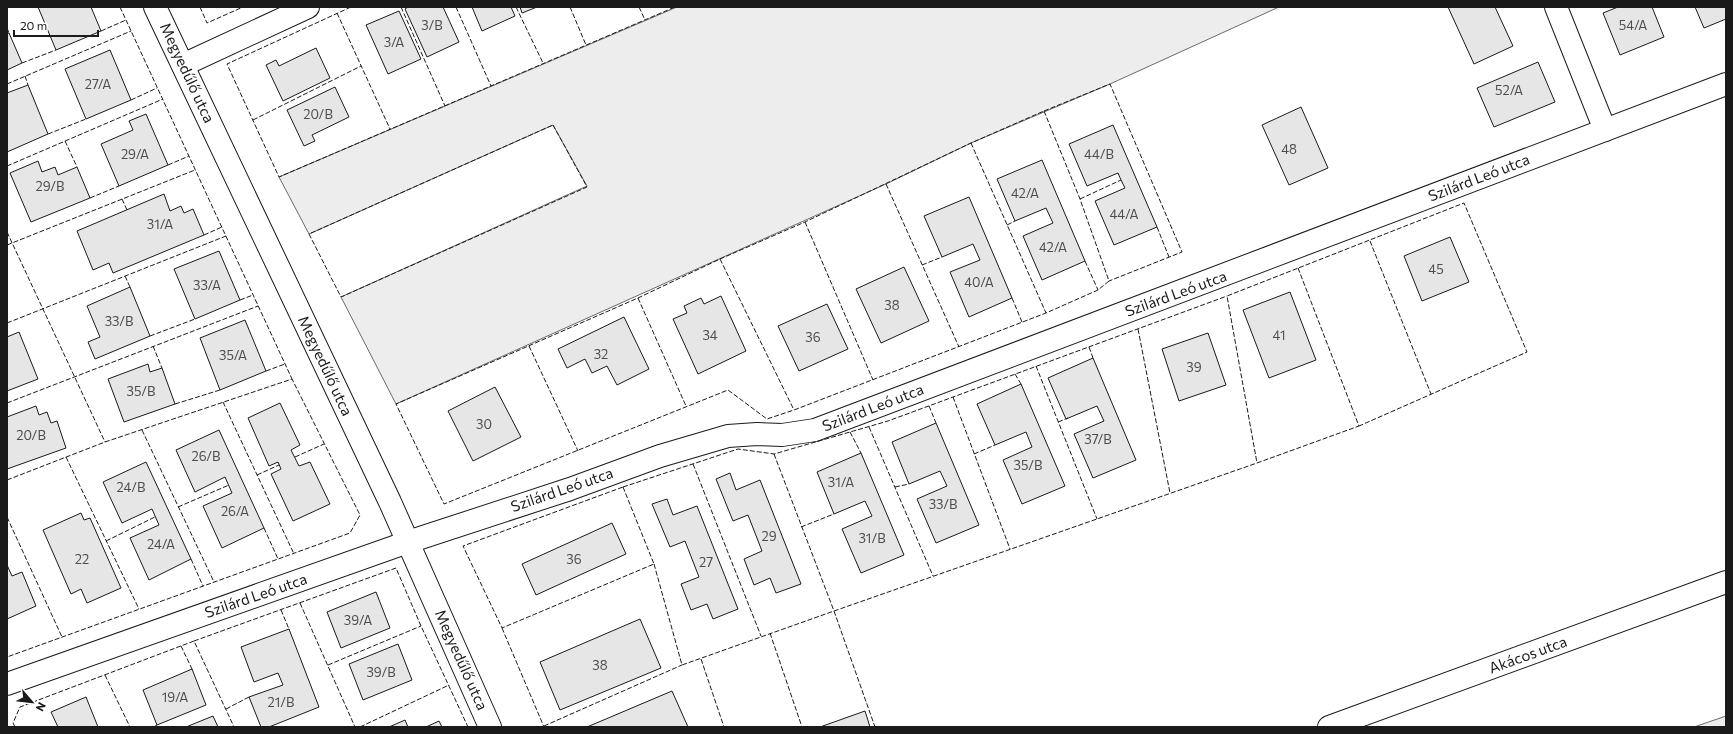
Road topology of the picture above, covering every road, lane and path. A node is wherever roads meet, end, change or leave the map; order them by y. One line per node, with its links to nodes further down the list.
1 (155, 7): 4 (street, Megyedűlő utca)
2 (308, 7): 4 (street)
3 (1556, 7): 6 (street)
4 (183, 65): 7 (street, Megyedűlő utca)
5 (1726, 84): 6 (street, Szilárd Leó utca)
6 (1606, 130): 7 (street, Szilárd Leó utca)
7 (408, 542): 9 (street, Szilárd Leó utca); 10 (street, Megyedűlő utca)
8 (1726, 582): 11 (street, Akácos utca)
9 (7, 684)
10 (490, 727)
11 (1329, 727)

